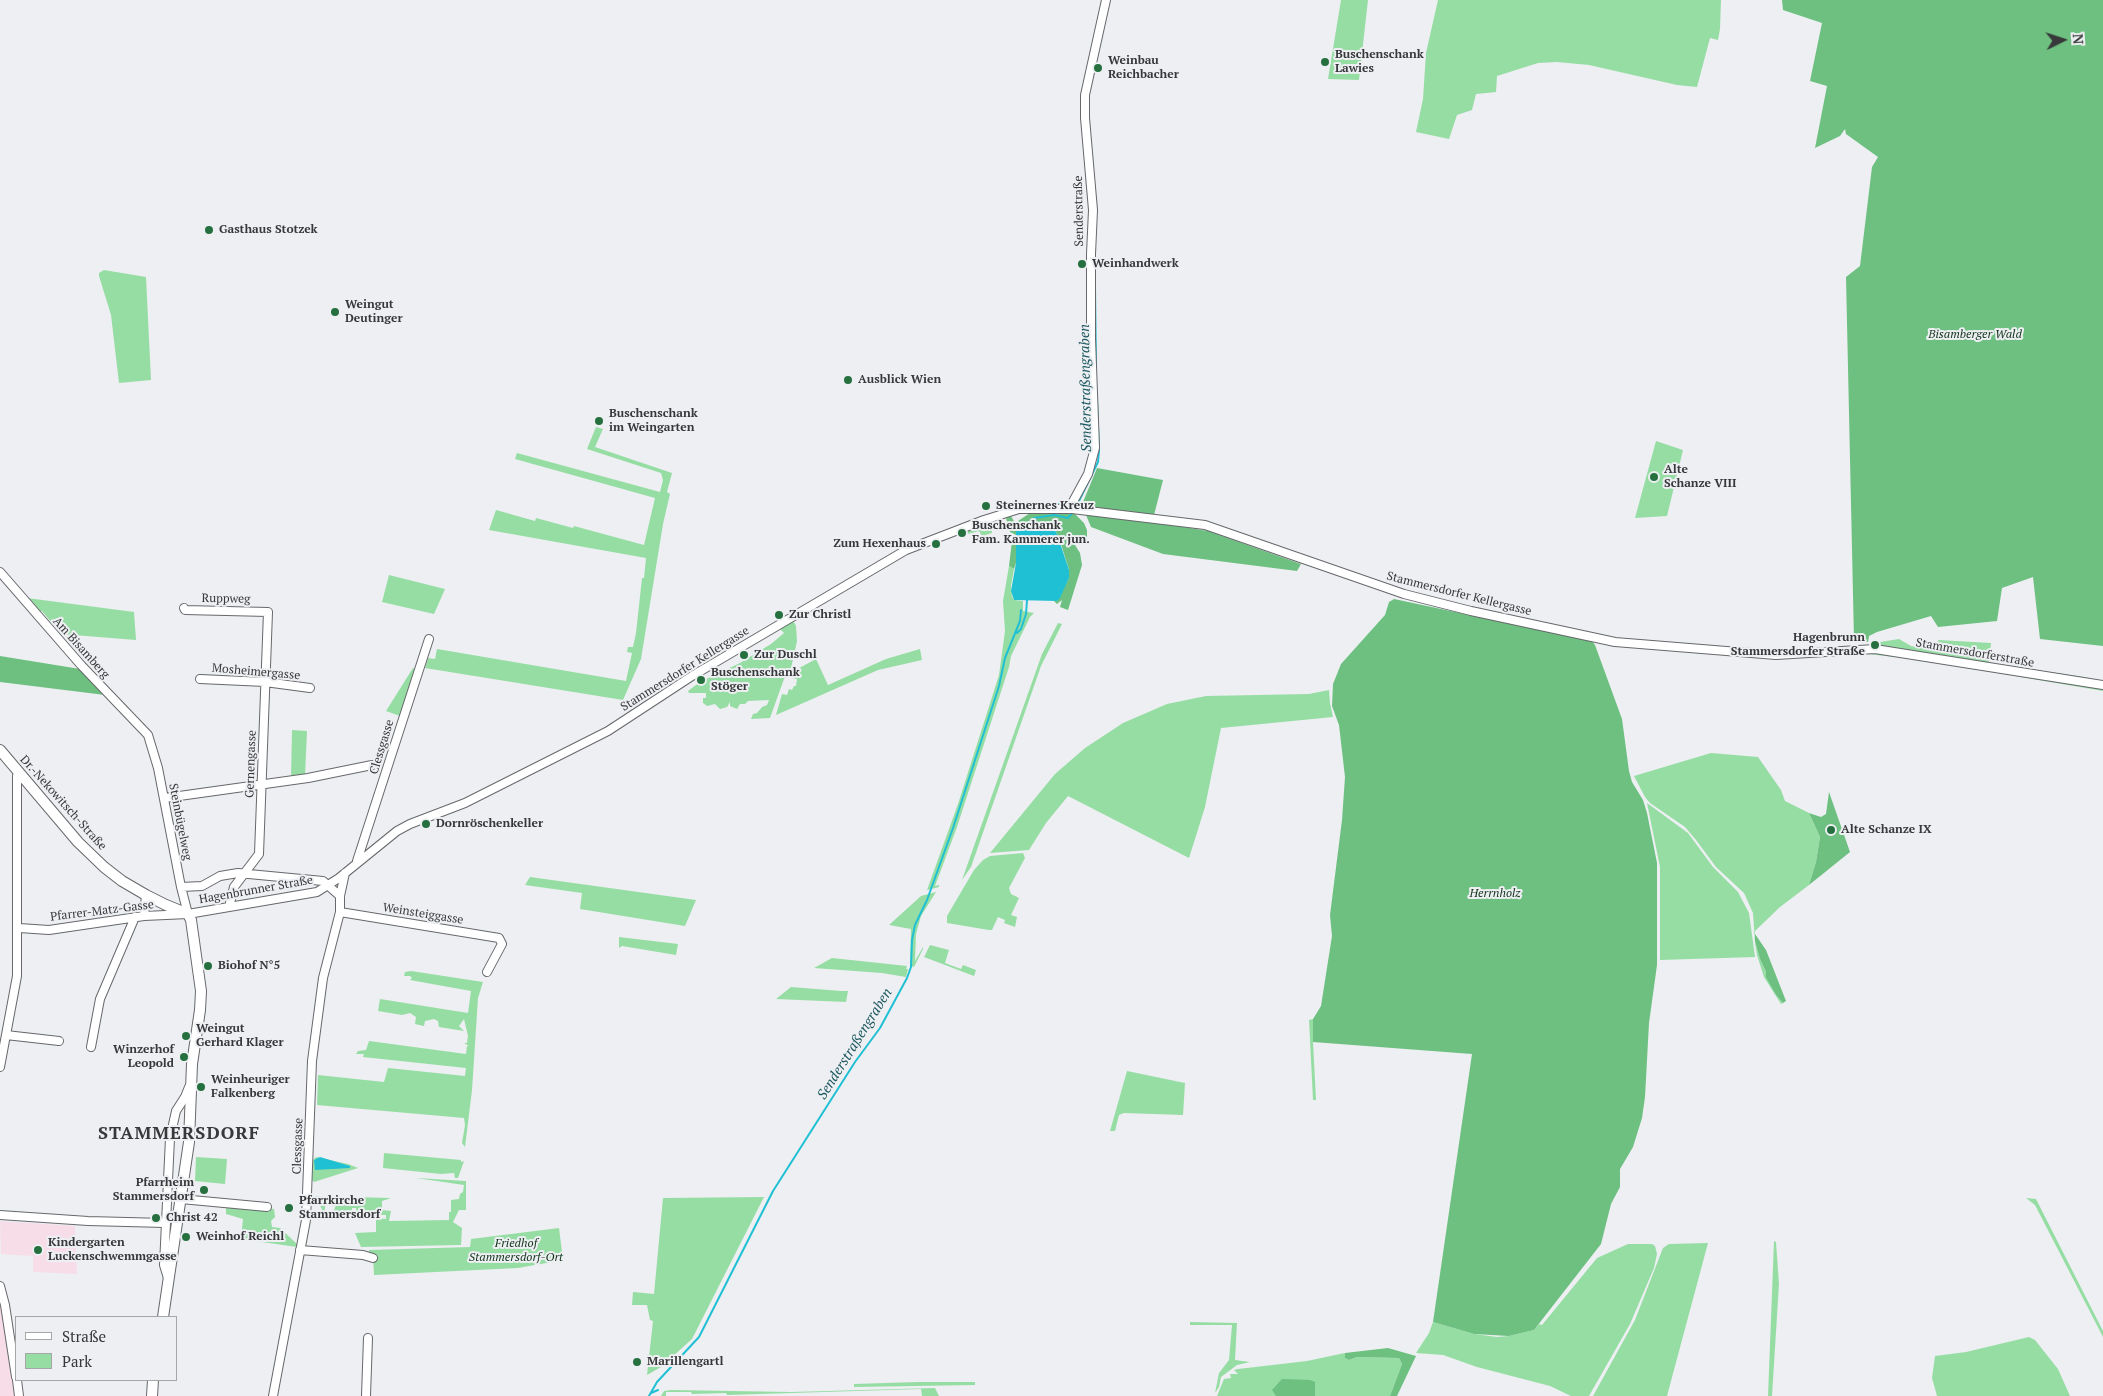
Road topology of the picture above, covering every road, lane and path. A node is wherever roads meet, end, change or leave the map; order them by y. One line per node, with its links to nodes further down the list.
1 (1106, 0): 2 (street, Senderstraße)
2 (1073, 510): 7 (street, Stammersdorfer Kellergasse); 18 (street, Stammersdorfer Kellergasse)
3 (0, 572): 12 (street, Am Bisamberg)
4 (184, 608): 5 (street, Ruppweg)
5 (268, 612): 9 (street, Gernengasse)
6 (429, 639): 18 (street, Clessgasse)
7 (1842, 650): 10 (street, Stammersdorferstraße)
8 (200, 679): 9 (street, Mosheimergasse)
9 (265, 682): 11 (street, Mosheimergasse); 16 (street, Gernengasse)
10 (2103, 685)
11 (310, 688)
12 (148, 735): 17 (street, Steinbügelweg)
13 (0, 750): 15 (main road, Dr.-Nekowitsch-Straße)
14 (372, 765): 16 (street)
15 (19, 773): 23 (main road, Dr.-Nekowitsch-Straße); 29 (street)
16 (262, 784): 17 (street); 20 (street, Gernengasse)
17 (164, 798): 22 (street, Steinbügelweg)
18 (356, 863): 19 (street, Stammersdorfer Kellergasse)
19 (345, 873): 21 (street, Stammersdorfer Kellergasse); 24 (street, Clessgasse)
20 (244, 874): 21 (street); 22 (street); 25 (street, Gernengasse)
21 (327, 886): 24 (street); 25 (street, Hagenbrunner Straße)
22 (181, 887): 27 (street, Steinbügelweg)
23 (146, 895): 27 (main road, Dr.-Nekowitsch-Straße); 28 (street)
24 (340, 896): 26 (street, Clessgasse)
25 (229, 907): 27 (street, Hagenbrunner Straße)
26 (340, 912): 30 (street, Weinsteiggasse); 40 (street, Clessgasse)
27 (188, 914): 28 (street, Pfarrer-Matz-Gasse); 35 (main road)
28 (140, 916): 29 (street, Pfarrer-Matz-Gasse); 33 (street)
29 (19, 928): 31 (street)
30 (488, 972)
31 (6, 1035): 32 (street); 34 (street)
32 (59, 1041)
33 (92, 1047)
34 (0, 1067)
35 (192, 1080): 36 (main road); 39 (street)
36 (181, 1199): 37 (street); 42 (main road)
37 (267, 1207)
38 (0, 1215): 39 (street)
39 (165, 1223): 42 (street)
40 (300, 1250): 41 (street); 51 (street, Clessgasse)
41 (373, 1258)
42 (169, 1281): 44 (main road)
43 (0, 1286): 46 (street)
44 (163, 1316)
45 (368, 1338): 52 (street)
46 (15, 1371)
47 (16, 1381): 49 (street)
48 (153, 1381): 50 (main road)
49 (19, 1396)
50 (152, 1396)
51 (273, 1396)
52 (366, 1396)

